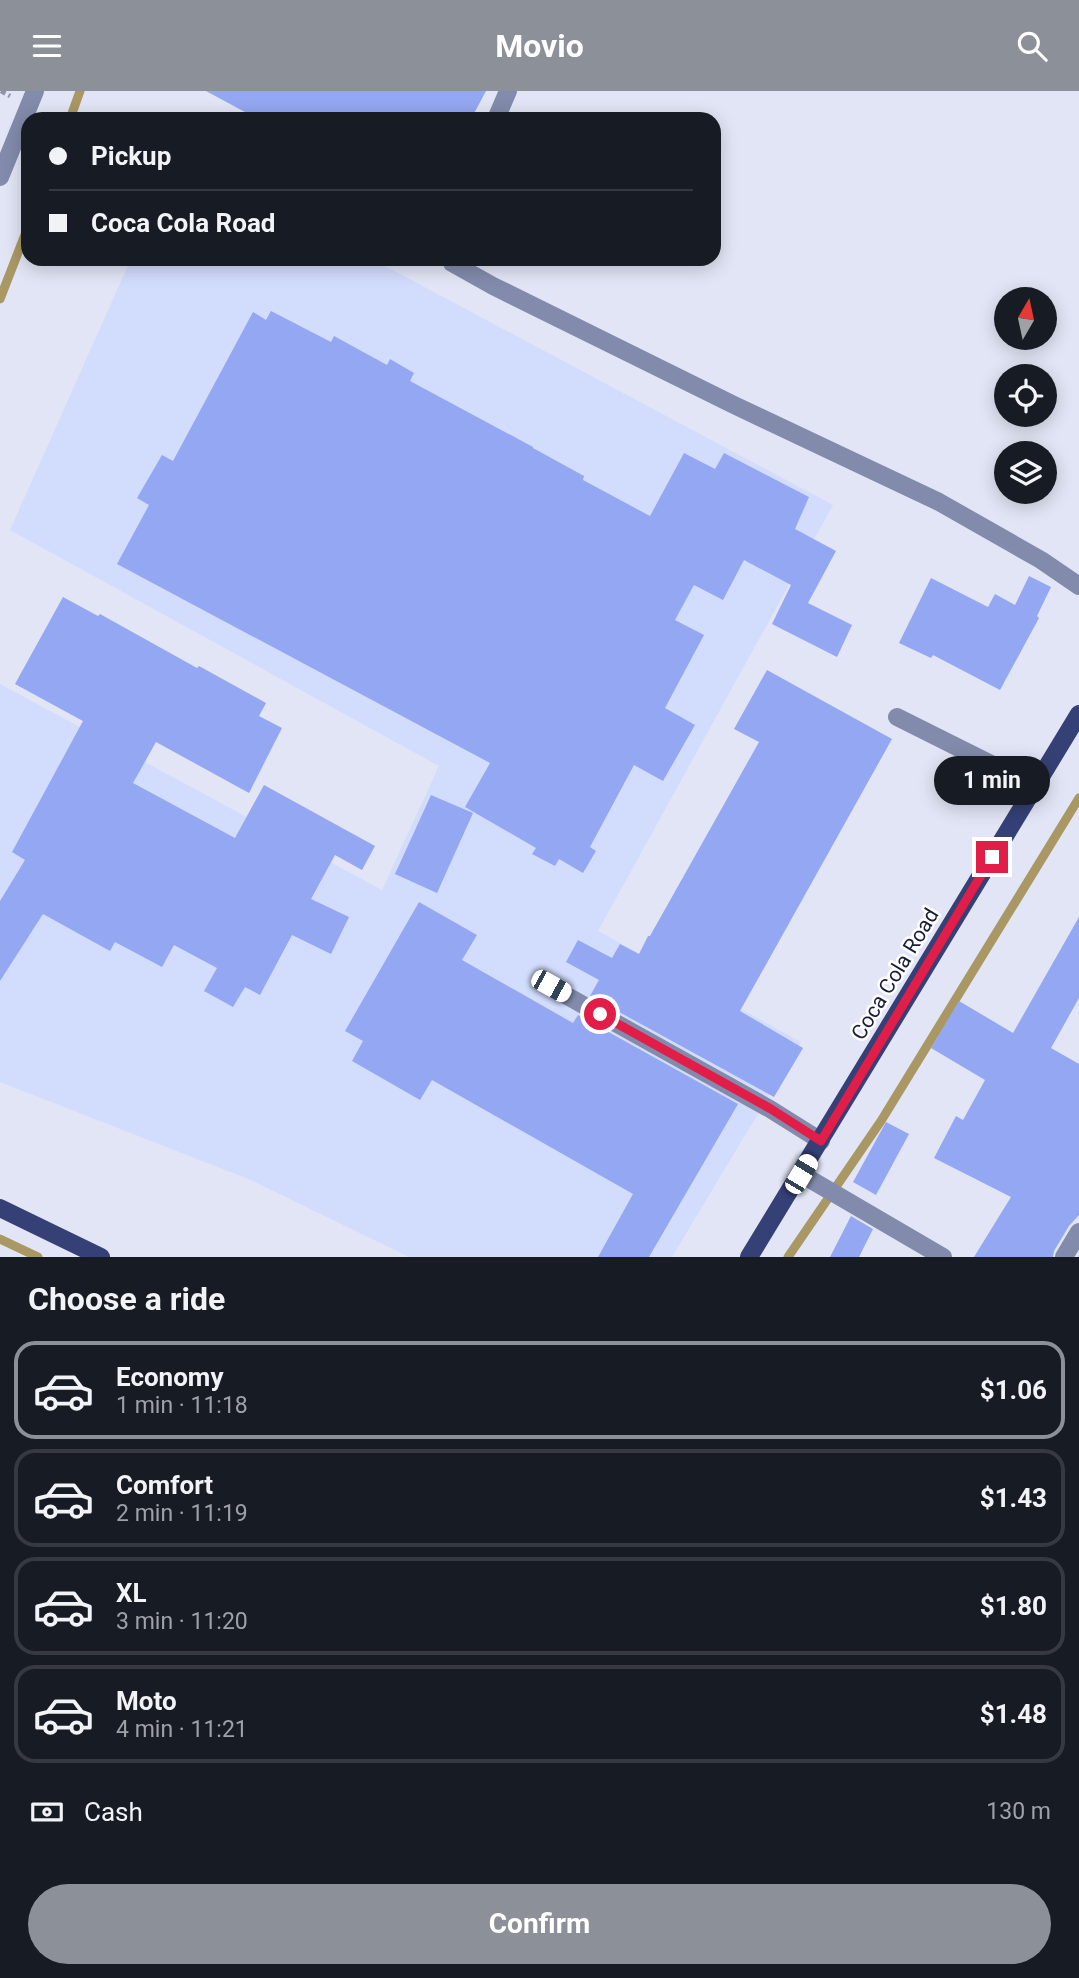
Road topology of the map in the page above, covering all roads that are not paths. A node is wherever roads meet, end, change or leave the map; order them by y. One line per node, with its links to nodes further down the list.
1 (35, 91): 3 (street)
2 (508, 91): 4 (street)
3 (26, 112)
4 (499, 112)
5 (21, 125): 6 (street)
6 (0, 177)
7 (458, 266): 8 (street)
8 (1079, 586)
9 (1079, 714): 11 (main road, Coca Cola Road)
10 (897, 717): 11 (street)
11 (1035, 786): 13 (main road, Coca Cola Road)
12 (551, 986): 13 (street)
13 (821, 1141): 14 (main road, Coca Cola Road)
14 (801, 1174): 18 (main road, Coca Cola Road); 19 (street)
15 (0, 1208): 17 (main road)
16 (1079, 1232): 20 (street)
17 (101, 1257)
18 (749, 1257)
19 (943, 1257)
20 (1064, 1257)

